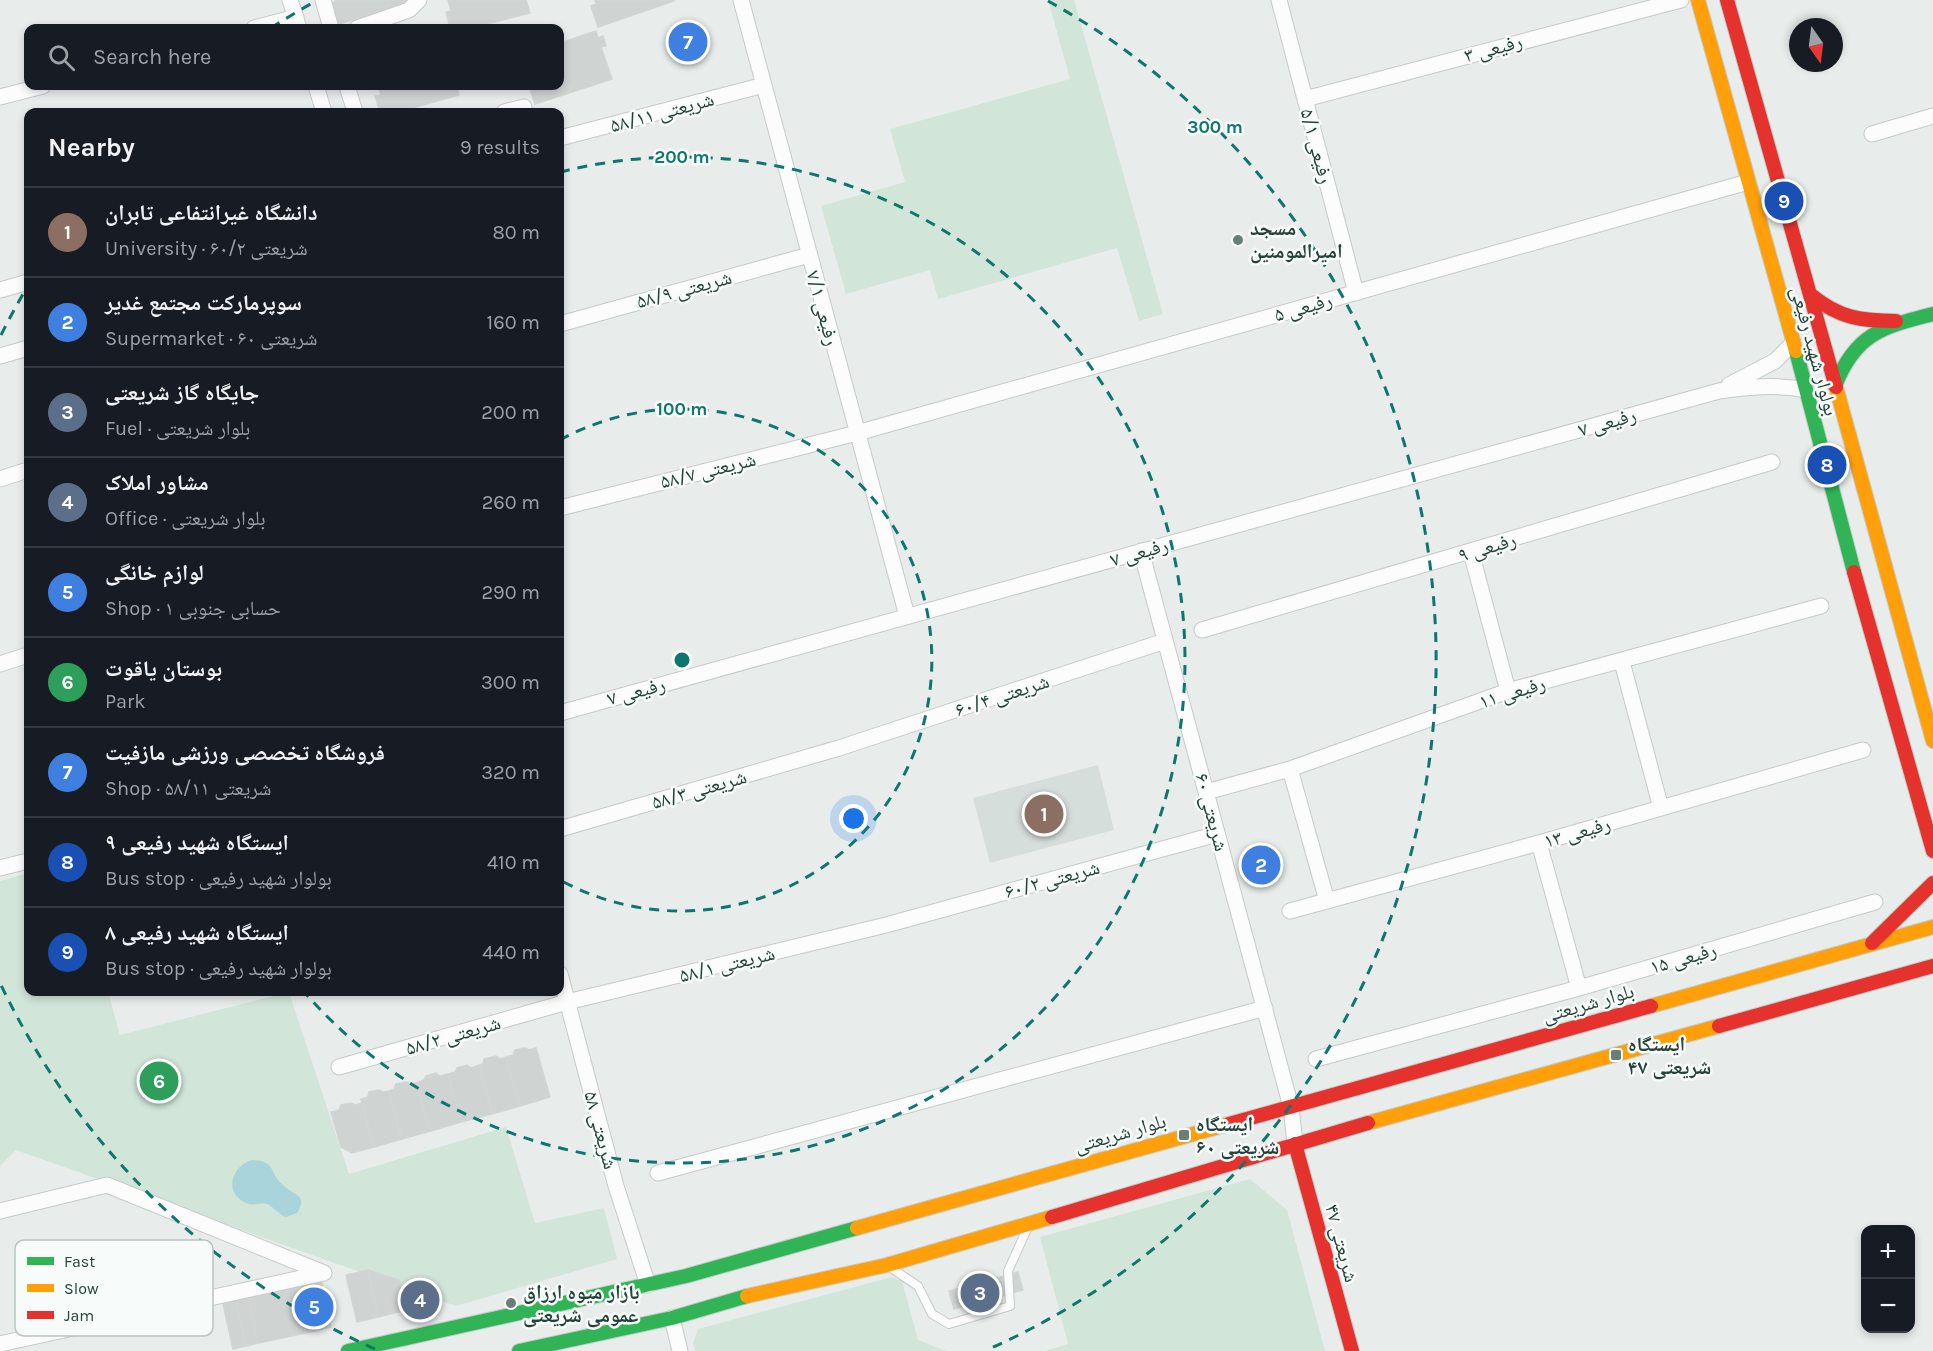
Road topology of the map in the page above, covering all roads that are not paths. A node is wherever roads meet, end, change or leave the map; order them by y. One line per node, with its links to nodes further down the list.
1 (290, 0): 9 (street)
2 (322, 0): 10 (street)
3 (420, 0): 11 (street)
4 (741, 0): 12 (street, رفیعی ۷/۱)
5 (1279, 0): 17 (street, رفیعی ۵/۱)
6 (1681, 0): 17 (street, رفیعی ۳)
7 (1698, 0): 25 (main road, بولوار شهید رفیعی)
8 (1728, 0): 30 (main road, بولوار شهید رفیعی)
9 (297, 23)
10 (330, 24)
11 (369, 24)
12 (764, 85): 24 (street, شریعتی ۵۸/۱۱); 26 (street, رفیعی ۷/۱)
13 (27, 90): 16 (street)
14 (317, 90): 19 (street)
15 (348, 90): 20 (street)
16 (0, 97)
17 (1305, 99): 29 (street, رفیعی ۵/۱)
18 (524, 107): 21 (street)
19 (323, 108)
20 (354, 108)
21 (520, 108)
22 (1933, 116): 23 (street)
23 (1872, 134)
24 (564, 137)
25 (1748, 182): 29 (street, رفیعی ۵); 34 (main road, بولوار شهید رفیعی)
26 (809, 255): 33 (street, شریعتی ۵۸/۹); 40 (street, رفیعی ۷/۱)
27 (24, 283): 28 (street)
28 (0, 290)
29 (1356, 292): 40 (street, رفیعی ۵)
30 (1811, 295): 32 (main road); 37 (main road, بولوار شهید رفیعی)
31 (1933, 314): 32 (main road)
32 (1907, 321): 37 (main road)
33 (564, 323)
34 (1792, 343): 38 (main road, بولوار شهید رفیعی); 39 (street)
35 (24, 349): 36 (street)
36 (0, 356)
37 (1835, 386): 56 (main road, بولوار شهید رفیعی)
38 (1806, 390): 39 (street); 65 (main road, بولوار شهید رفیعی)
39 (1719, 391): 45 (street, رفیعی ۷)
40 (857, 433): 44 (street, شریعتی ۵۸/۷); 48 (street, رفیعی ۷/۱)
41 (1772, 462): 46 (street, رفیعی ۹)
42 (24, 471): 43 (street)
43 (0, 479)
44 (564, 507)
45 (1141, 551): 48 (street, رفیعی ۷); 50 (street, شریعتی ۶۰)
46 (1471, 552): 49 (street, رفیعی ۹); 54 (street)
47 (1821, 606): 52 (street, رفیعی ۱۱)
48 (907, 616): 55 (street, رفیعی ۷)
49 (1202, 630)
50 (1165, 641): 57 (street, شریعتی ۶۰/۴); 60 (street, شریعتی ۶۰)
51 (24, 656): 53 (street)
52 (1622, 662): 54 (street, رفیعی ۱۱); 61 (street)
53 (0, 664)
54 (1508, 691): 59 (street, رفیعی ۱۱)
55 (564, 712)
56 (1933, 741)
57 (838, 748): 62 (street, شریعتی ۵۸/۳)
58 (1863, 750): 61 (street, رفیعی ۱۳)
59 (1290, 769): 60 (street, رفیعی ۱۱); 69 (street)
60 (1206, 792): 63 (street, شریعتی ۶۰)
61 (1661, 808): 64 (street, رفیعی ۱۳)
62 (564, 828)
63 (1217, 834): 72 (street, شریعتی ۶۰/۲); 81 (street, شریعتی ۶۰)
64 (1539, 843): 69 (street, رفیعی ۱۳); 78 (street)
65 (1933, 851)
66 (24, 862): 67 (street)
67 (0, 868)
68 (1933, 883): 74 (main road)
69 (1328, 901): 71 (street, رفیعی ۱۳)
70 (1875, 903): 78 (street, رفیعی ۱۵)
71 (1290, 911)
72 (886, 925): 80 (street, شریعتی ۵۸/۱)
73 (1933, 927): 74 (main road, بلوار شریعتی)
74 (1871, 944): 84 (main road, بلوار شریعتی)
75 (1933, 966): 76 (main road)
76 (1917, 970): 77 (main road); 85 (main road)
77 (1933, 983)
78 (1579, 988): 82 (street, رفیعی ۱۵)
79 (564, 990): 80 (street, شریعتی ۵۸)
80 (567, 1002): 83 (street, شریعتی ۵۸/۲); 90 (street, شریعتی ۵۸)
81 (1265, 1008): 84 (street, شریعتی ۶۰); 86 (street)
82 (1316, 1059)
83 (339, 1067)
84 (1291, 1107): 85 (street, شریعتی ۶۰); 90 (main road, بلوار شریعتی)
85 (1295, 1144): 88 (main road); 98 (main road, شریعتی ۴۷)
86 (658, 1173)
87 (0, 1211): 91 (street)
88 (1030, 1223): 89 (main road); 89 (lane)
89 (887, 1265): 92 (main road)
90 (648, 1285): 95 (main road, بلوار شریعتی)
91 (213, 1297)
92 (672, 1318): 96 (main road); 97 (street)
93 (37, 1336): 94 (street)
94 (0, 1344)
95 (348, 1351)
96 (519, 1351)
97 (680, 1351)
98 (1352, 1351)

